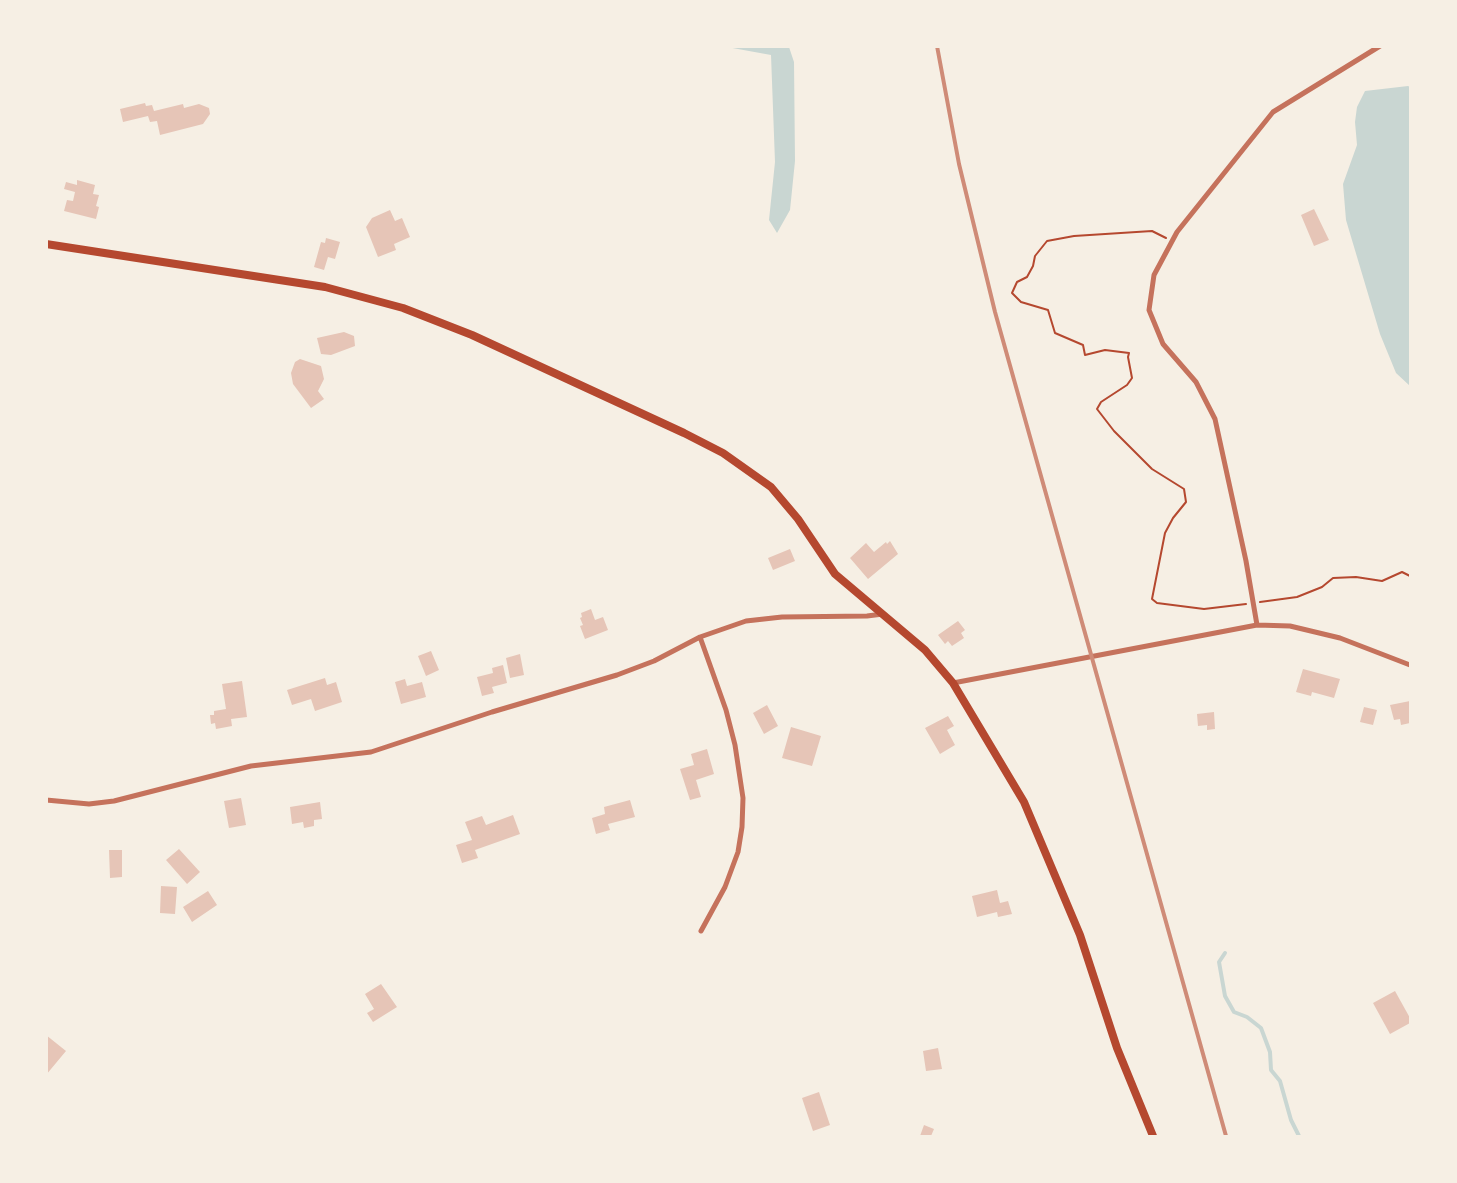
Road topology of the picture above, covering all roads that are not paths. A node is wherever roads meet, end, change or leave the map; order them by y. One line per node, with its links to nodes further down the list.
1 (1380, 46): 4 (street)
2 (46, 244): 3 (main road)
3 (883, 614): 5 (street); 7 (main road)
4 (1257, 625): 6 (street); 7 (street)
5 (700, 637): 8 (street); 9 (street)
6 (1410, 665)
7 (953, 683): 10 (main road)
8 (46, 800)
9 (701, 931)
10 (1153, 1137)

